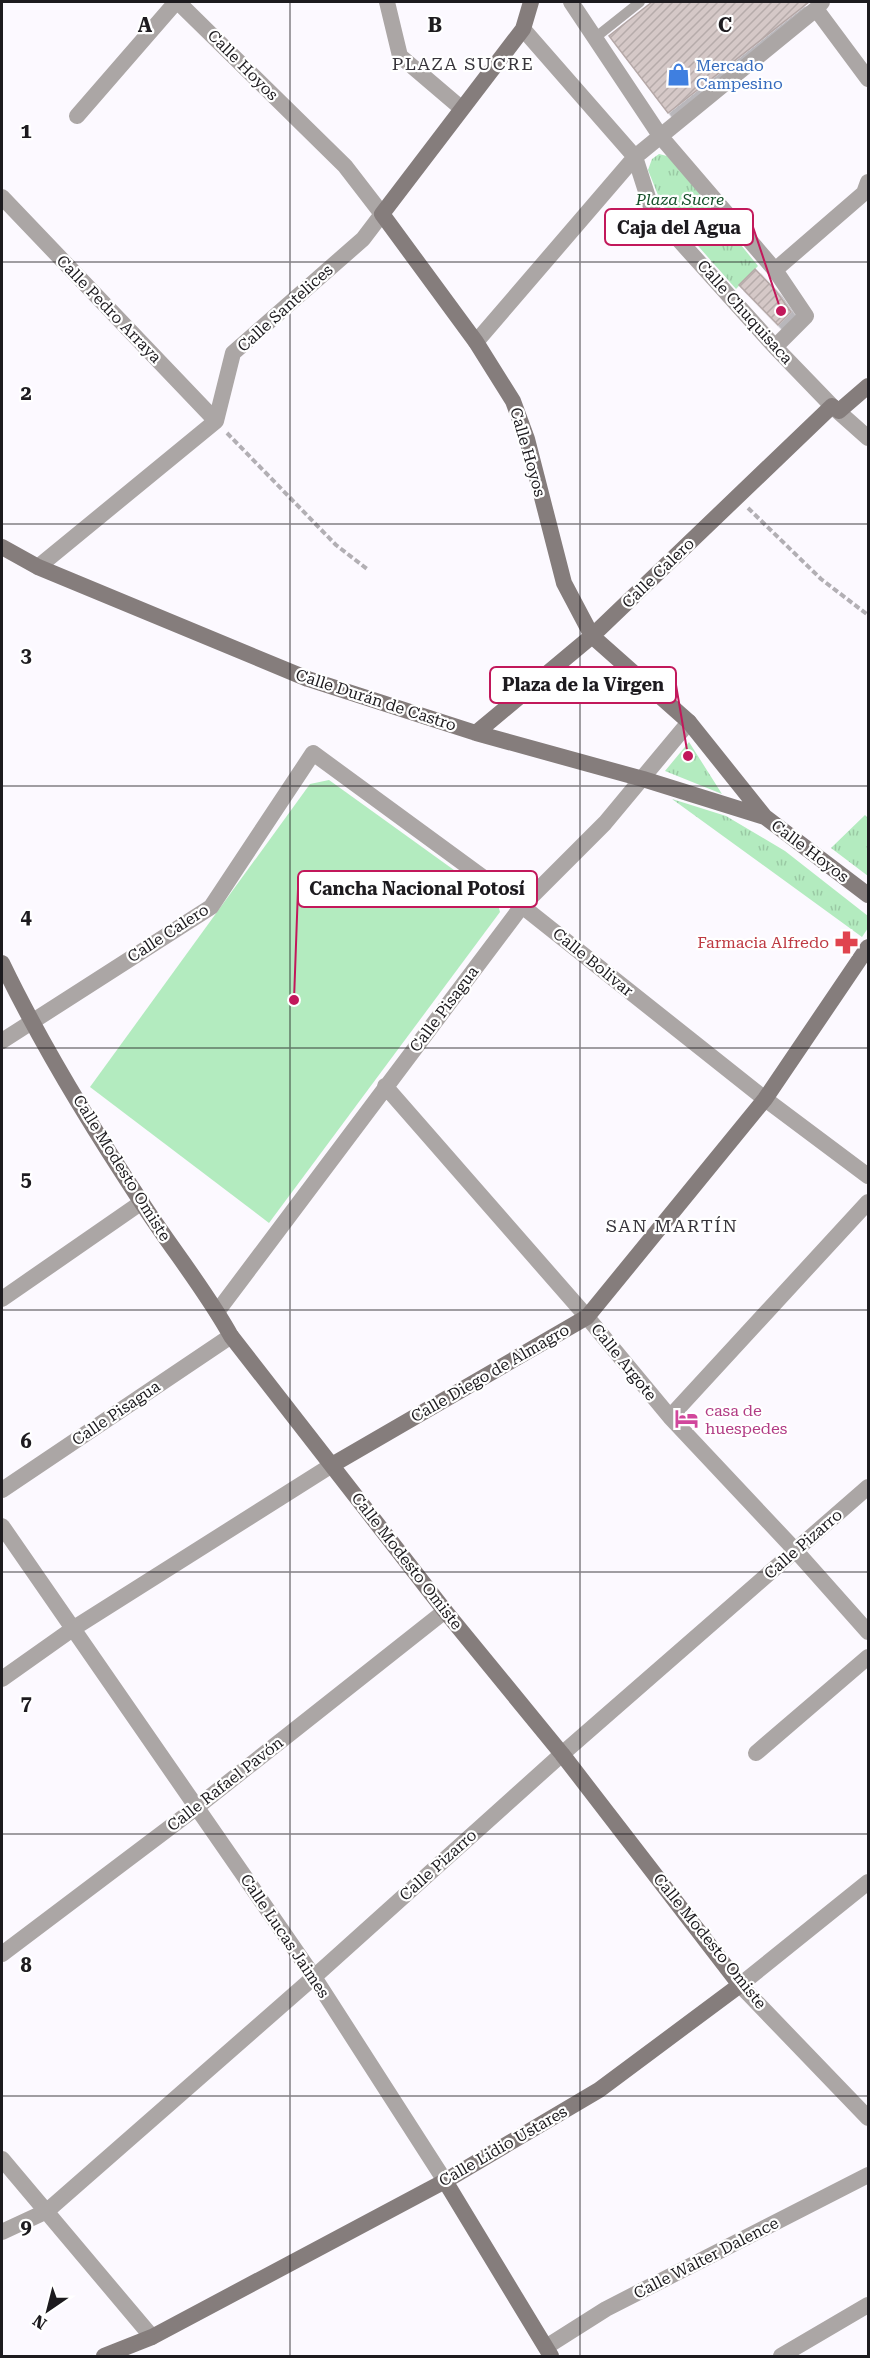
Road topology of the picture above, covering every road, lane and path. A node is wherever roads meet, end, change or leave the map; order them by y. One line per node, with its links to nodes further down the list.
1 (177, 2): 11 (street); 16 (street, Calle Hoyos)
2 (387, 2): 10 (street)
3 (531, 2): 7 (main road)
4 (571, 2): 8 (street)
5 (640, 2): 8 (lane)
6 (819, 5): 9 (street); 12 (street)
7 (523, 29): 10 (main road, Calle Santelices); 13 (street, Calle Chuquisaca)
8 (596, 37): 12 (street)
9 (868, 79)
10 (461, 108): 16 (main road, Calle Santelices)
11 (77, 116)
12 (660, 137): 13 (street); 17 (street)
13 (635, 157): 18 (street); 19 (street, Calle Chuquisaca)
14 (867, 191): 17 (street)
15 (2, 197): 22 (street, Calle Pedro Arraya)
16 (382, 214): 18 (main road, Calle Hoyos); 22 (street, Calle Santelices)
17 (775, 270): 19 (street)
18 (476, 342): 29 (main road, Calle Hoyos)
19 (775, 347): 21 (street, Calle Chuquisaca)
20 (868, 386): 21 (main road, Calle Calero)
21 (836, 408): 23 (street, Calle Chuquisaca); 24 (main road, Calle Calero)
22 (216, 421): 26 (street); 27 (path)
23 (868, 438)
24 (737, 497): 28 (path); 29 (main road, Calle Calero)
25 (2, 547): 26 (main road, Calle Durán de Castro)
26 (38, 567): 31 (main road, Calle Durán de Castro)
27 (367, 569)
28 (868, 615)
29 (592, 636): 30 (main road, Calle Hoyos); 31 (main road, Calle Calero)
30 (689, 722): 33 (street, Calle Pisagua); 34 (main road, Calle Hoyos)
31 (476, 733): 33 (main road, Calle Durán de Castro)
32 (313, 753): 36 (street, Calle Bolivar); 39 (street, Calle Calero)
33 (643, 779): 34 (main road, Calle Durán de Castro); 36 (street, Calle Pisagua)
34 (765, 817): 35 (main road, Calle Hoyos)
35 (868, 895)
36 (522, 906): 41 (street, Calle Pisagua); 42 (street, Calle Bolivar)
37 (868, 947): 42 (main road, Calle Diego de Almagro)
38 (2, 963): 39 (main road, Calle Modesto Omiste)
39 (30, 1021): 40 (street, Calle Calero); 44 (main road, Calle Modesto Omiste)
40 (2, 1041)
41 (385, 1086): 47 (street, Calle Pisagua); 48 (street, Calle Argote)
42 (765, 1099): 43 (street, Calle Bolivar); 48 (main road, Calle Diego de Almagro)
43 (868, 1176)
44 (142, 1202): 46 (street); 47 (main road, Calle Modesto Omiste)
45 (868, 1202): 50 (street)
46 (2, 1299)
47 (217, 1312): 49 (main road, Calle Modesto Omiste)
48 (587, 1317): 50 (street, Calle Argote); 51 (main road, Calle Diego de Almagro)
49 (231, 1336): 51 (main road, Calle Modesto Omiste); 53 (street, Calle Pisagua)
50 (670, 1418): 55 (street, Calle Argote)
51 (332, 1465): 56 (main road, Calle Modesto Omiste); 57 (street, Calle Diego de Almagro)
52 (868, 1487): 55 (street, Calle Pizarro)
53 (2, 1490)
54 (2, 1526): 57 (street, Calle Lucas Jaimes)
55 (796, 1551): 58 (street, Calle Argote); 62 (street, Calle Pizarro)
56 (445, 1611): 62 (main road, Calle Modesto Omiste); 63 (street, Calle Rafael Pavón)
57 (75, 1628): 60 (street, Calle Diego de Almagro); 63 (street, Calle Lucas Jaimes)
58 (868, 1632)
59 (868, 1657): 61 (street)
60 (2, 1679)
61 (756, 1753)
62 (562, 1754): 66 (street, Calle Pizarro); 67 (main road, Calle Modesto Omiste)
63 (197, 1807): 65 (street, Calle Rafael Pavón); 66 (street, Calle Lucas Jaimes)
64 (868, 1882): 67 (street, Calle Lidio Ustares)
65 (2, 1954)
66 (314, 1977): 71 (street, Calle Lucas Jaimes); 72 (street, Calle Pizarro)
67 (740, 1984): 68 (street, Calle Modesto Omiste); 71 (main road, Calle Lidio Ustares)
68 (868, 2118)
69 (2, 2159): 72 (street)
70 (868, 2175): 76 (street, Calle Walter Dalence)
71 (445, 2181): 75 (main road, Calle Lidio Ustares); 76 (main road, Calle Lucas Jaimes)
72 (47, 2211): 73 (street, Calle Pizarro); 75 (street)
73 (2, 2232)
74 (868, 2305): 78 (street)
75 (152, 2337): 77 (main road, Calle Lidio Ustares)
76 (549, 2352)
77 (104, 2356)
78 (782, 2356)

